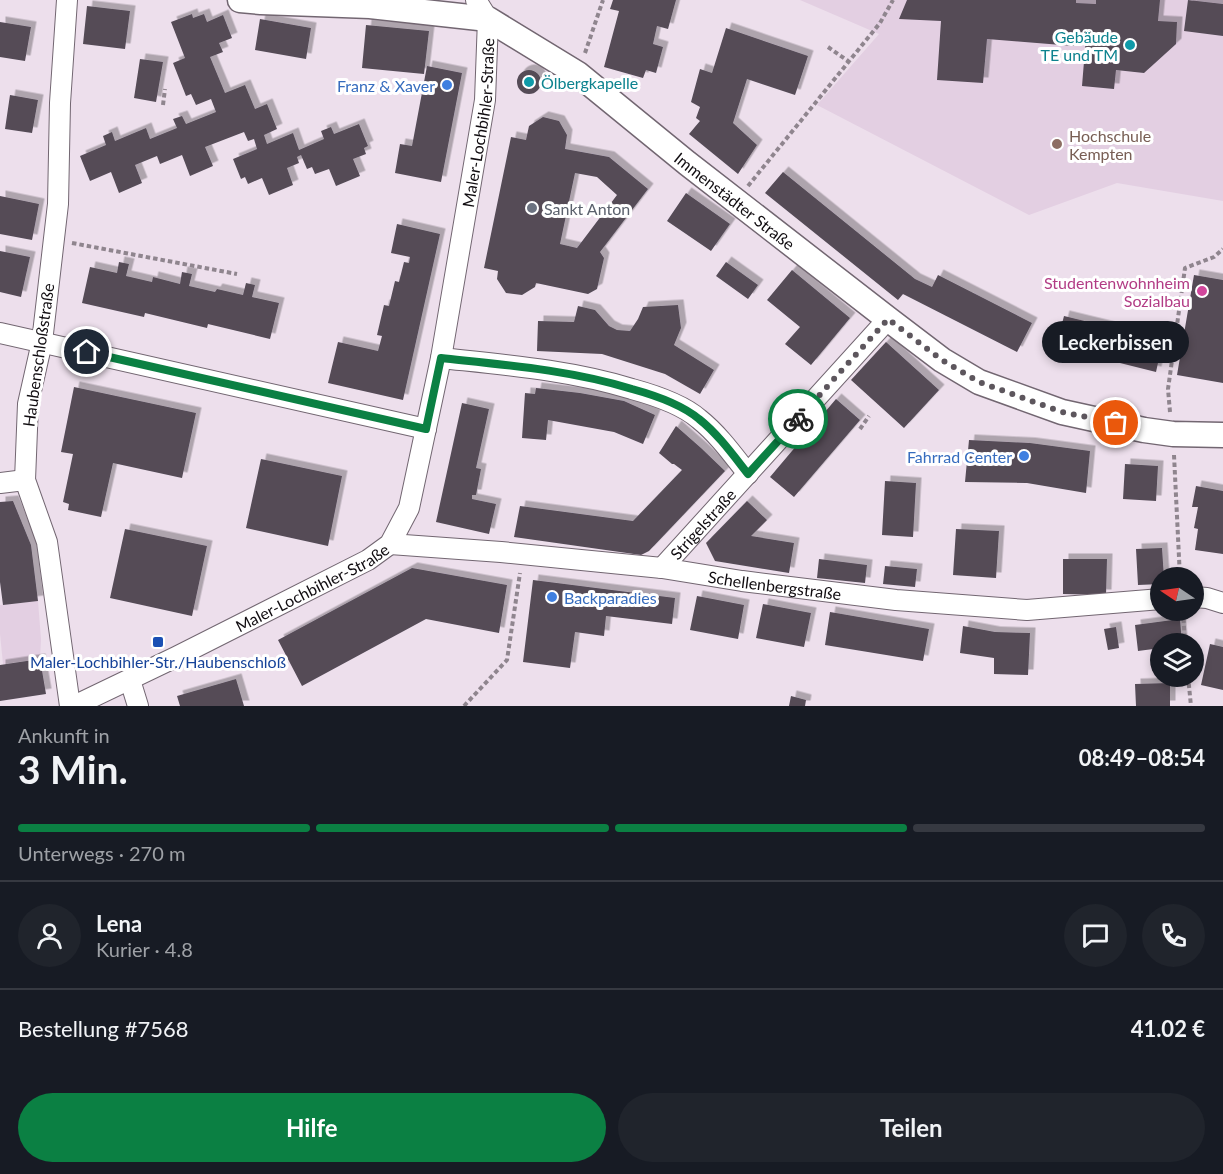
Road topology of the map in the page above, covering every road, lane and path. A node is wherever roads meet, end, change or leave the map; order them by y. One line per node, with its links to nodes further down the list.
1 (67, 0): 13 (street, Haubenschloßstraße)
2 (603, 0): 9 (path)
3 (893, 0): 8 (path)
4 (254, 1): 5 (street, Immenstädter Straße)
5 (373, 3): 6 (street, Immenstädter Straße)
6 (482, 10): 9 (street, Immenstädter Straße); 19 (street, Maler-Lochbihler-Straße)
7 (828, 47): 8 (path)
8 (848, 61): 12 (path)
9 (578, 74): 12 (street, Immenstädter Straße)
10 (165, 89): 11 (path)
11 (163, 105)
12 (736, 200): 16 (street, Immenstädter Straße)
13 (54, 240): 15 (path); 18 (street, Haubenschloßstraße)
14 (1223, 249): 20 (path)
15 (237, 274)
16 (888, 319): 24 (street, Immenstädter Straße); 26 (street, Strigelstraße)
17 (0, 333): 18 (street)
18 (42, 342): 22 (street); 27 (street, Haubenschloßstraße)
19 (441, 358): 22 (street, Maler-Lochbihler-Straße); 26 (street)
20 (1168, 389)
21 (869, 416): 23 (path)
22 (426, 429): 29 (street, Maler-Lochbihler-Straße)
23 (860, 429)
24 (1173, 434): 25 (street, Immenstädter Straße); 31 (path)
25 (1223, 435)
26 (748, 474): 32 (street, Strigelstraße)
27 (25, 480): 28 (street); 38 (street, Haubenschloßstraße)
28 (0, 483)
29 (390, 544): 30 (street, Schellenbergstraße); 36 (street, Maler-Lochbihler-Straße)
30 (523, 554): 32 (street, Schellenbergstraße); 40 (path)
31 (1179, 567)
32 (662, 568): 34 (street, Schellenbergstraße)
33 (1204, 598): 35 (street)
34 (1150, 600)
35 (1223, 603)
36 (130, 680): 38 (street, Maler-Lochbihler-Straße); 39 (street)
37 (1189, 687): 41 (path)
38 (72, 706)
39 (138, 706)
40 (464, 706)
41 (1191, 706)

